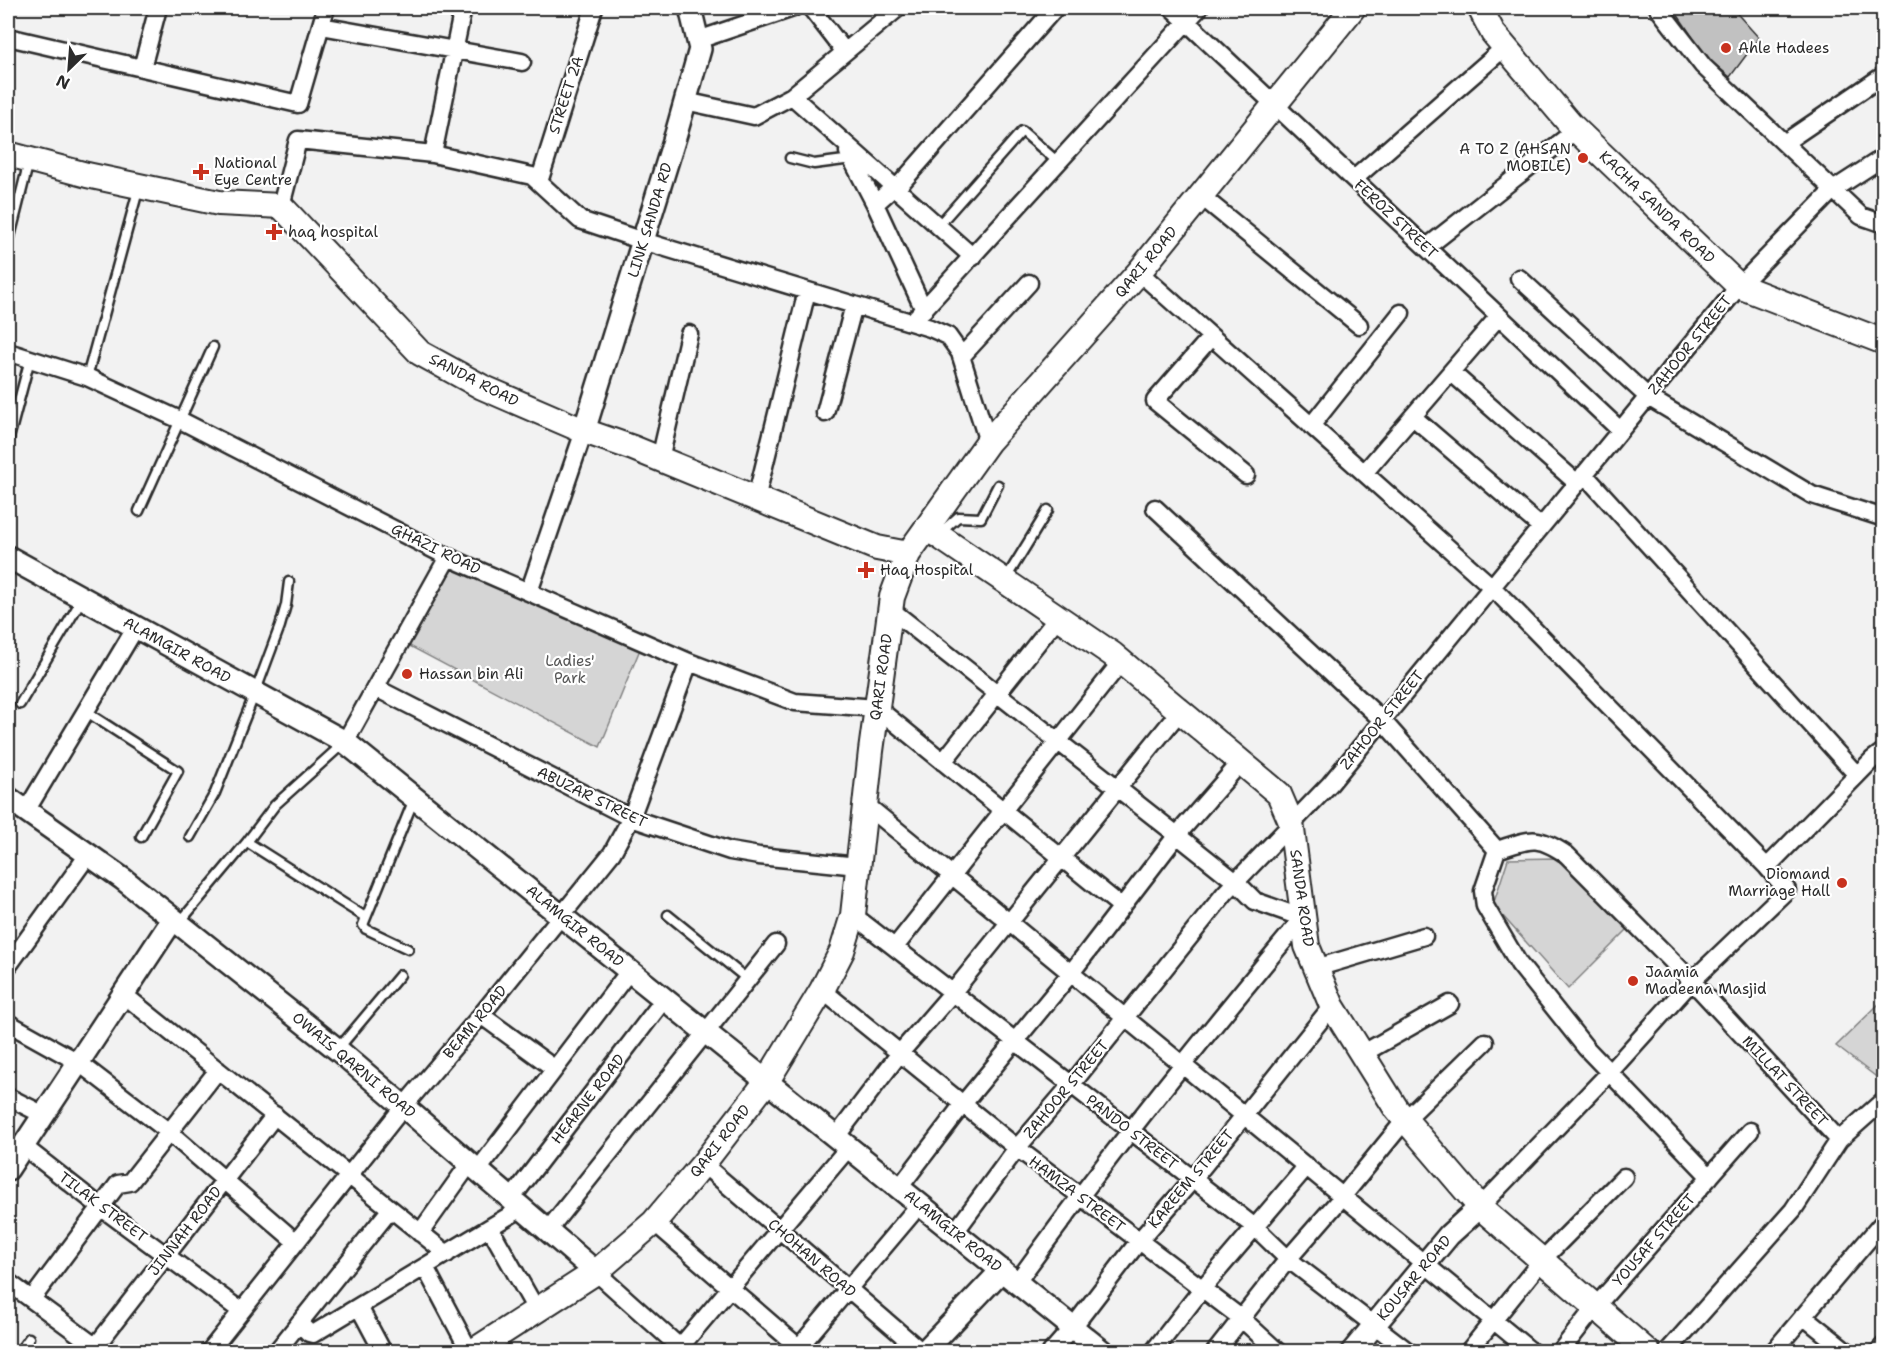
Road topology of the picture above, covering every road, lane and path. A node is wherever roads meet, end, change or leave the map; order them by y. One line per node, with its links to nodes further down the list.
1 (158, 8): 23 (street)
2 (326, 8): 16 (street)
3 (463, 8): 20 (street)
4 (594, 8): 38 (street, STREET 2A)
5 (690, 8): 18 (street, LINK SANDA RD)
6 (793, 8): 18 (street)
7 (811, 8): 21 (street)
8 (898, 8): 21 (street)
9 (1055, 8): 40 (street)
10 (1172, 8): 15 (street, FEROZ STREET)
11 (1199, 8): 15 (street)
12 (1353, 8): 27 (main road, QARI ROAD)
13 (1658, 8): 30 (street)
14 (1485, 9): 19 (main road, KACHA SANDA ROAD)
15 (1187, 22): 27 (street, FEROZ STREET); 36 (street)
16 (321, 26): 20 (street); 23 (street)
17 (8, 38): 23 (street)
18 (698, 40): 26 (street, LINK SANDA RD)
19 (1505, 47): 28 (main road, KACHA SANDA ROAD); 37 (street)
20 (454, 50): 22 (street); 31 (street)
21 (846, 52): 25 (street)
22 (522, 62)
23 (142, 68)
24 (1884, 75): 30 (street)
25 (792, 96): 26 (street); 29 (street)
26 (685, 101): 47 (street, LINK SANDA RD)
27 (1275, 105): 37 (street, FEROZ STREET); 42 (main road, QARI ROAD)
28 (1576, 130): 49 (street); 54 (main road, KACHA SANDA ROAD)
29 (843, 141): 35 (street); 40 (street)
30 (1784, 143): 41 (street)
31 (433, 154): 38 (street); 44 (street)
32 (18, 157): 39 (main road); 48 (lane)
33 (1884, 157): 41 (street, ZAHOOR STREET)
34 (790, 158): 35 (lane)
35 (852, 159): 43 (street)
36 (1059, 163): 46 (lane); 50 (street)
37 (1354, 178): 49 (street, FEROZ STREET)
38 (538, 182): 47 (street)
39 (139, 186): 44 (main road); 69 (lane)
40 (895, 188): 43 (street); 46 (street)
41 (1833, 190): 45 (street); 54 (street, ZAHOOR STREET)
42 (1201, 196): 51 (main road, QARI ROAD); 60 (street)
43 (875, 204): 58 (street)
44 (281, 206): 76 (main road, SANDA ROAD)
45 (1884, 224)
46 (938, 226): 50 (street)
47 (643, 241): 55 (street); 76 (street, LINK SANDA RD)
48 (8, 245)
49 (1427, 247): 59 (street, FEROZ STREET)
50 (972, 257): 58 (street)
51 (1139, 272): 62 (street); 78 (main road, QARI ROAD)
52 (1519, 278): 70 (street)
53 (1029, 282): 66 (street)
54 (1739, 285): 63 (main road, KACHA SANDA ROAD); 70 (street, ZAHOOR STREET)
55 (807, 291): 56 (street); 84 (street)
56 (854, 305): 58 (street); 71 (street)
57 (1401, 313): 74 (street)
58 (918, 316): 66 (street)
59 (1499, 316): 68 (street); 75 (street, FEROZ STREET)
60 (1359, 325)
61 (689, 334): 79 (street)
62 (1211, 337): 74 (street); 81 (street)
63 (1884, 342)
64 (213, 347): 73 (lane)
65 (8, 352): 67 (street, GHAZI ROAD)
66 (961, 357): 78 (street)
67 (30, 359): 69 (street, GHAZI ROAD); 77 (lane)
68 (1451, 372): 72 (street); 82 (street)
69 (87, 377): 73 (street, GHAZI ROAD)
70 (1648, 397): 75 (street, ZAHOOR STREET); 88 (street)
71 (825, 413)
72 (1413, 417): 80 (street); 89 (street)
73 (180, 420): 87 (lane); 93 (street, GHAZI ROAD)
74 (1311, 426): 80 (street)
75 (1620, 430): 82 (street, ZAHOOR STREET)
76 (584, 431): 79 (main road, SANDA ROAD); 97 (street)
77 (8, 442)
78 (988, 442): 90 (main road, QARI ROAD)
79 (660, 459): 84 (main road, SANDA ROAD)
80 (1364, 473): 96 (street)
81 (1246, 475)
82 (1580, 479): 89 (street, ZAHOOR STREET); 117 (street)
83 (998, 485): 90 (lane)
84 (756, 499): 91 (main road, SANDA ROAD)
85 (1155, 508): 111 (street)
86 (1048, 510): 94 (lane)
87 (139, 511)
88 (1884, 518)
89 (1541, 527): 96 (street, ZAHOOR STREET)
90 (932, 532): 91 (main road, QARI ROAD); 94 (main road, SANDA ROAD)
91 (908, 554): 99 (main road, QARI ROAD)
92 (8, 557): 98 (street, ALAMGIR ROAD)
93 (448, 557): 97 (street, GHAZI ROAD); 104 (street)
94 (1004, 580): 100 (main road, SANDA ROAD)
95 (289, 582): 105 (lane)
96 (1492, 586): 111 (street, ZAHOOR STREET); 133 (street)
97 (529, 592): 102 (street, GHAZI ROAD)
98 (82, 598): 101 (street, ALAMGIR ROAD); 107 (lane)
99 (890, 609): 106 (street); 108 (main road, QARI ROAD)
100 (1058, 618): 103 (main road, SANDA ROAD); 106 (street)
101 (136, 627): 105 (street, ALAMGIR ROAD); 109 (street)
102 (689, 662): 108 (street, GHAZI ROAD); 123 (street, BEAM ROAD)
103 (1121, 662): 110 (main road, SANDA ROAD); 112 (street)
104 (376, 688): 113 (street); 123 (street, ABUZAR STREET)
105 (255, 693): 113 (street, ALAMGIR ROAD); 127 (lane)
106 (998, 693): 112 (street); 115 (street)
107 (20, 704)
108 (877, 708): 115 (street); 121 (main road, QARI ROAD)
109 (85, 711): 120 (street); 126 (lane)
110 (1180, 711): 116 (main road, SANDA ROAD); 118 (street)
111 (1382, 720): 124 (street, ZAHOOR STREET); 129 (street)
112 (1059, 741): 118 (street); 122 (street)
113 (345, 742): 119 (street, ALAMGIR ROAD); 128 (lane)
114 (1884, 751): 117 (street)
115 (944, 762): 122 (street)
116 (1241, 762): 124 (main road, SANDA ROAD); 125 (street)
117 (1857, 775): 133 (street)
118 (1118, 788): 125 (street); 131 (street)
119 (415, 797): 137 (street, ALAMGIR ROAD); 140 (lane)
120 (13, 804): 130 (street, OWAIS QARNI ROAD)
121 (865, 804): 132 (main road, QARI ROAD); 134 (street)
122 (1003, 811): 131 (street); 134 (street)
123 (631, 818): 132 (street, ABUZAR STREET); 137 (street, BEAM ROAD)
124 (1291, 822): 135 (street, ZAHOOR STREET); 141 (main road, SANDA ROAD)
125 (1178, 835): 135 (street); 136 (street)
126 (141, 837)
127 (190, 837)
128 (247, 842): 140 (lane); 142 (lane)
129 (1497, 850): 154 (street, MILLAT STREET); 174 (street)
130 (88, 855): 142 (street, OWAIS QARNI ROAD); 148 (street)
131 (1061, 858): 136 (street); 143 (street)
132 (858, 866): 139 (main road, QARI ROAD)
133 (1767, 867): 154 (street)
134 (952, 875): 143 (street); 146 (street)
135 (1236, 882): 141 (street); 162 (street, ZAHOOR STREET)
136 (1122, 907): 151 (street)
137 (561, 915): 150 (street, ALAMGIR ROAD); 161 (street, BEAM ROAD)
138 (668, 915): 153 (lane)
139 (853, 915): 146 (street, PANDO STREET); 155 (main road, QARI ROAD)
140 (365, 917): 147 (lane)
141 (1304, 918): 149 (main road, SANDA ROAD); 171 (street)
142 (176, 921): 157 (street); 167 (street, OWAIS QARNI ROAD)
143 (1009, 922): 151 (street); 156 (street)
144 (1424, 936): 149 (street)
145 (776, 944): 153 (street)
146 (895, 947): 156 (street, PANDO STREET)
147 (408, 949)
148 (8, 966)
149 (1316, 968): 160 (main road, SANDA ROAD)
150 (630, 970): 158 (street, ALAMGIR ROAD); 172 (street)
151 (1071, 973): 162 (street); 165 (street)
152 (400, 975): 167 (lane)
153 (747, 978): 164 (street)
154 (1692, 981): 174 (street); 188 (street, MILLAT STREET)
155 (822, 990): 168 (street, HAMZA STREET); 175 (main road, QARI ROAD)
156 (953, 993): 165 (street, PANDO STREET); 168 (street)
157 (123, 994): 170 (street); 173 (street)
158 (665, 998): 164 (street, ALAMGIR ROAD); 204 (street, HEARNE ROAD)
159 (1450, 1004): 169 (street)
160 (1332, 1006): 169 (main road, SANDA ROAD); 183 (street, KAREEM STREET)
161 (482, 1015): 172 (street); 180 (street, BEAM ROAD)
162 (1126, 1017): 171 (street); 176 (street, ZAHOOR STREET)
163 (8, 1023): 170 (street)
164 (706, 1032): 175 (street, ALAMGIR ROAD); 213 (street)
165 (1016, 1042): 176 (street, PANDO STREET); 179 (street)
166 (1485, 1042): 184 (street)
167 (338, 1050): 180 (street, OWAIS QARNI ROAD)
168 (900, 1053): 179 (street, HAMZA STREET); 189 (street)
169 (1362, 1054): 184 (main road, SANDA ROAD)
170 (78, 1062): 181 (street); 187 (street)
171 (1183, 1065): 183 (street); 185 (street)
172 (555, 1069): 194 (street)
173 (218, 1070): 182 (street); 187 (street)
174 (1609, 1072): 198 (street); 206 (street)
175 (767, 1081): 189 (street, ALAMGIR ROAD); 192 (main road, QARI ROAD)
176 (1071, 1085): 185 (street, PANDO STREET); 191 (street, ZAHOOR STREET)
177 (8, 1097): 181 (street)
178 (1884, 1100): 188 (street)
179 (963, 1104): 191 (street, HAMZA STREET); 201 (street)
180 (404, 1106): 194 (street, OWAIS QARNI ROAD); 196 (street, BEAM ROAD)
181 (44, 1115): 190 (street)
182 (275, 1115): 196 (street); 200 (street, JINNAH ROAD)
183 (1244, 1115): 193 (street); 199 (street, KAREEM STREET)
184 (1405, 1120): 203 (street); 206 (main road, SANDA ROAD)
185 (1132, 1131): 199 (street, PANDO STREET); 202 (street)
186 (1750, 1131): 198 (street, YOUSAF STREET)
187 (169, 1132): 200 (street); 207 (street)
188 (1839, 1140): 264 (street, MILLAT STREET)
189 (842, 1142): 201 (street, ALAMGIR ROAD); 214 (street)
190 (23, 1146): 195 (street); 207 (street, TILAK STREET)
191 (1017, 1148): 202 (street, HAMZA STREET); 215 (street, ZAHOOR STREET)
192 (703, 1164): 210 (main road, QARI ROAD); 214 (street, CHOHAN ROAD)
193 (1306, 1166): 203 (street); 212 (street)
194 (474, 1167): 204 (street, OWAIS QARNI ROAD); 216 (street)
195 (8, 1169)
196 (349, 1174): 208 (street); 218 (street, BEAM ROAD)
197 (1624, 1177): 222 (street)
198 (1710, 1177): 232 (street, YOUSAF STREET)
199 (1193, 1179): 212 (street, PANDO STREET); 217 (street, KAREEM STREET)
200 (225, 1180): 218 (street); 220 (street, JINNAH ROAD)
201 (899, 1188): 205 (street, ALAMGIR ROAD)
202 (1079, 1196): 217 (street, HAMZA STREET); 226 (street)
203 (1343, 1196): 221 (street); 223 (street)
204 (517, 1203): 211 (street); 213 (street, OWAIS QARNI ROAD)
205 (920, 1204): 215 (street, ALAMGIR ROAD); 229 (street)
206 (1480, 1207): 222 (main road, SANDA ROAD); 223 (street, KOUSAR ROAD)
207 (102, 1208): 220 (street, TILAK STREET); 231 (street)
208 (390, 1210): 216 (street); 239 (street)
209 (1884, 1221): 236 (street)
210 (654, 1222): 225 (main road, QARI ROAD); 228 (street)
211 (490, 1228): 219 (street); 235 (street)
212 (1256, 1228): 221 (street, PANDO STREET); 230 (street)
213 (548, 1230): 225 (street, OWAIS QARNI ROAD)
214 (779, 1230): 228 (street); 229 (street, CHOHAN ROAD)
215 (955, 1232): 226 (street, ALAMGIR ROAD)
216 (420, 1233): 219 (street)
217 (1139, 1241): 230 (street, HAMZA STREET); 241 (street, KAREEM STREET)
218 (296, 1242): 234 (street, BEAM ROAD)
219 (447, 1254): 224 (street)
220 (167, 1255): 234 (street, TILAK STREET); 244 (street, JINNAH ROAD)
221 (1288, 1259): 237 (street); 240 (street, PANDO STREET)
222 (1542, 1260): 232 (main road, SANDA ROAD); 238 (street)
223 (1425, 1264): 238 (street); 240 (street, KOUSAR ROAD)
224 (425, 1267): 233 (street); 245 (street)
225 (597, 1272): 235 (main road, QARI ROAD); 246 (street, OWAIS QARNI ROAD)
226 (1010, 1276): 241 (street, ALAMGIR ROAD); 252 (street)
227 (8, 1281): 231 (street)
228 (730, 1288): 246 (street); 247 (street)
229 (848, 1288): 247 (street); 252 (street, CHOHAN ROAD)
230 (1202, 1289): 237 (street, HAMZA STREET); 255 (street)
231 (32, 1299): 244 (street)
232 (1596, 1306): 262 (street, YOUSAF STREET); 263 (main road, SANDA ROAD)
233 (359, 1307): 239 (street); 251 (street)
234 (241, 1311): 249 (street, BEAM ROAD)
235 (537, 1311): 245 (main road, QARI ROAD)
236 (1803, 1316): 265 (street); 266 (street)
237 (1240, 1318): 256 (street); 257 (street, HAMZA STREET)
238 (1494, 1320): 260 (street); 261 (street)
239 (299, 1323): 250 (street)
240 (1374, 1324): 258 (street, KOUSAR ROAD); 259 (street, PANDO STREET)
241 (1073, 1327): 253 (street, KAREEM STREET); 254 (street, ALAMGIR ROAD)
242 (29, 1338): 248 (lane)
243 (1884, 1345): 267 (street)
244 (100, 1349)
245 (481, 1350)
246 (680, 1350)
247 (799, 1350)
248 (19, 1352)
249 (209, 1352)
250 (276, 1352)
251 (383, 1352)
252 (923, 1352)
253 (1052, 1352)
254 (1103, 1352)
255 (1153, 1352)
256 (1215, 1352)
257 (1278, 1352)
258 (1352, 1352)
259 (1409, 1352)
260 (1468, 1352)
261 (1532, 1352)
262 (1560, 1352)
263 (1648, 1352)
264 (1667, 1352)
265 (1773, 1352)
266 (1848, 1352)
267 (1878, 1352)

